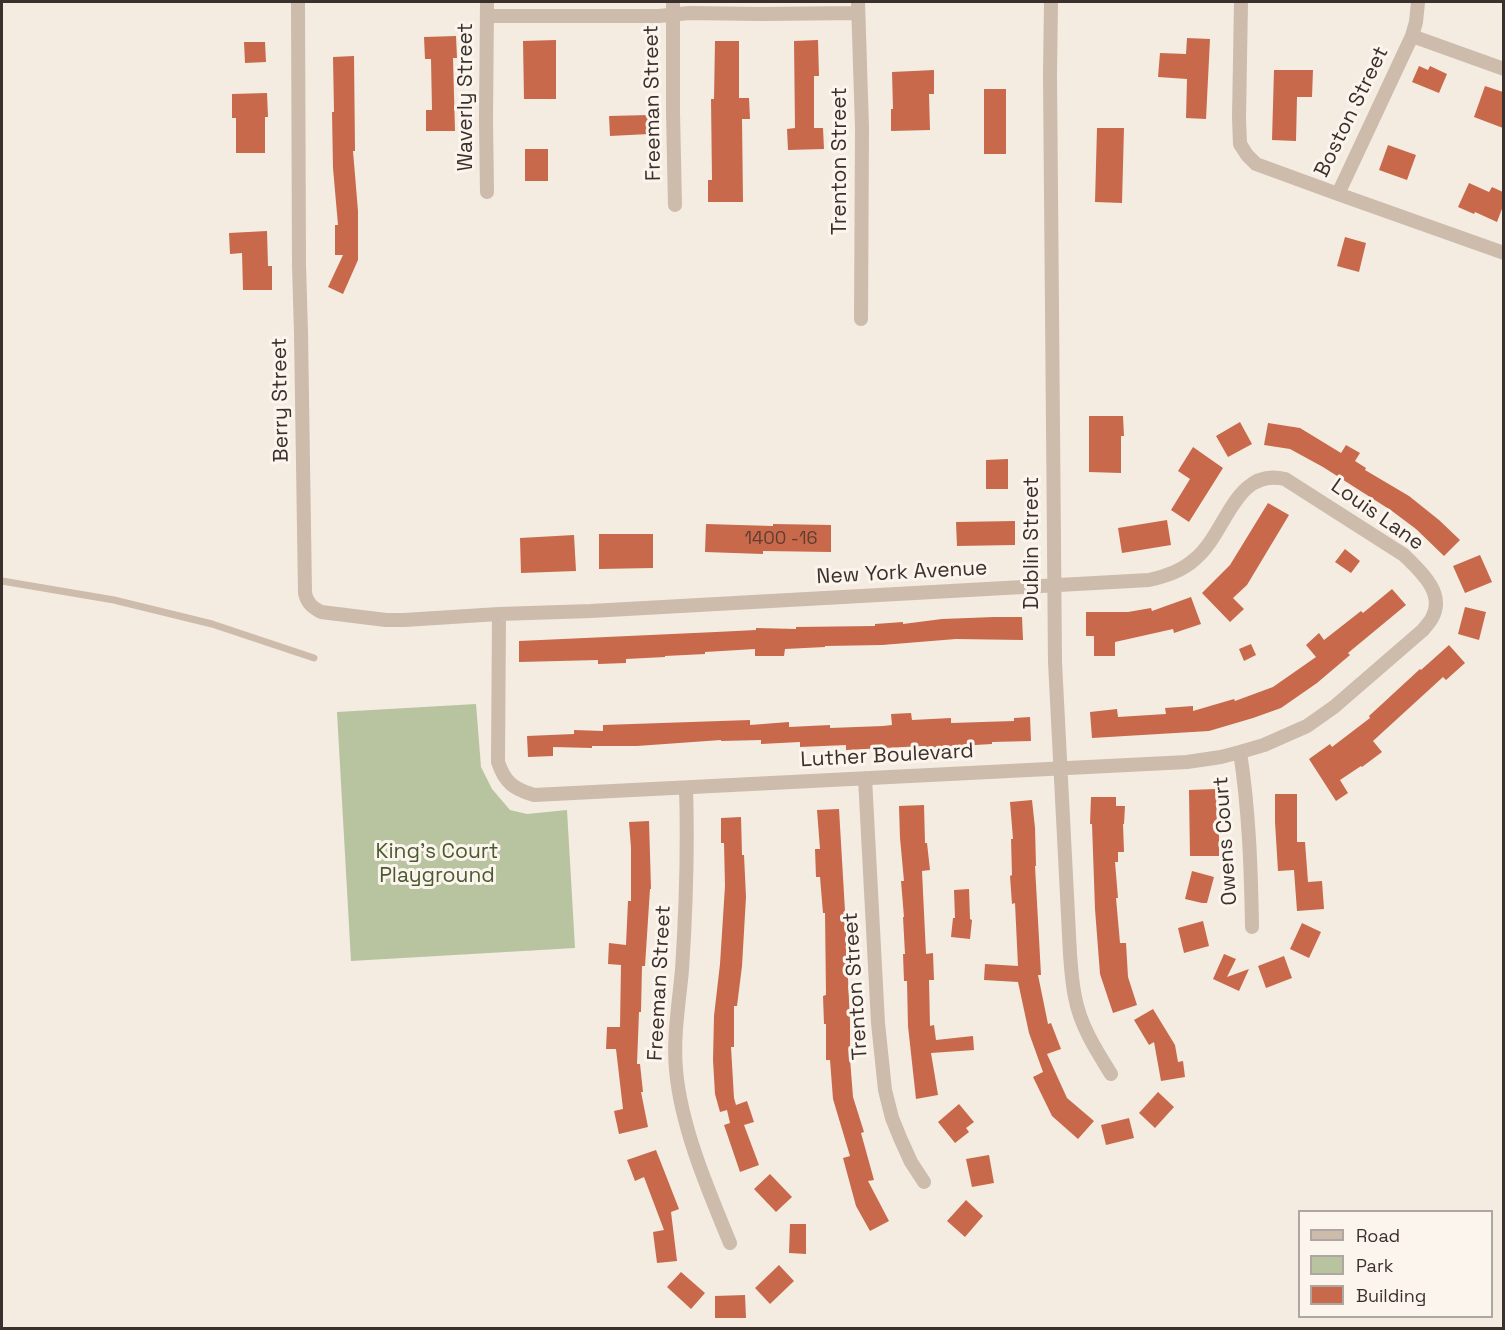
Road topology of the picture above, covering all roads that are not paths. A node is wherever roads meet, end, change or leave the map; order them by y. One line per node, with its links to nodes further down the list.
1 (298, 2): 19 (street, Berry Street)
2 (487, 2): 8 (street, Waverly Street)
3 (1052, 2): 18 (street, Dublin Street)
4 (1241, 2): 12 (street, Boston Street)
5 (1418, 2): 9 (street, Boston Street)
6 (858, 7): 7 (street); 15 (street, Trenton Street)
7 (673, 8): 8 (street); 13 (street, Freeman Street)
8 (487, 16): 11 (street, Waverly Street)
9 (1412, 36): 10 (street); 12 (street, Boston Street)
10 (1503, 69)
11 (487, 192)
12 (1338, 194): 14 (street)
13 (675, 205)
14 (1503, 253)
15 (861, 319)
16 (1263, 478): 18 (street, New York Avenue); 20 (street, Louis Lane)
17 (2, 581): 21 (lane)
18 (1054, 586): 19 (street, New York Avenue); 23 (street, Dublin Street)
19 (498, 614): 25 (street, Luther Boulevard)
20 (1408, 644): 22 (street, Luther Boulevard)
21 (314, 658)
22 (1240, 752): 23 (street, Luther Boulevard); 26 (street, Owens Court)
23 (1061, 768): 24 (street, Luther Boulevard); 27 (street, Dublin Street)
24 (865, 778): 25 (street, Luther Boulevard); 28 (street, Trenton Street)
25 (686, 788): 29 (street, Freeman Street)
26 (1252, 927)
27 (1111, 1074)
28 (924, 1182)
29 (730, 1243)

